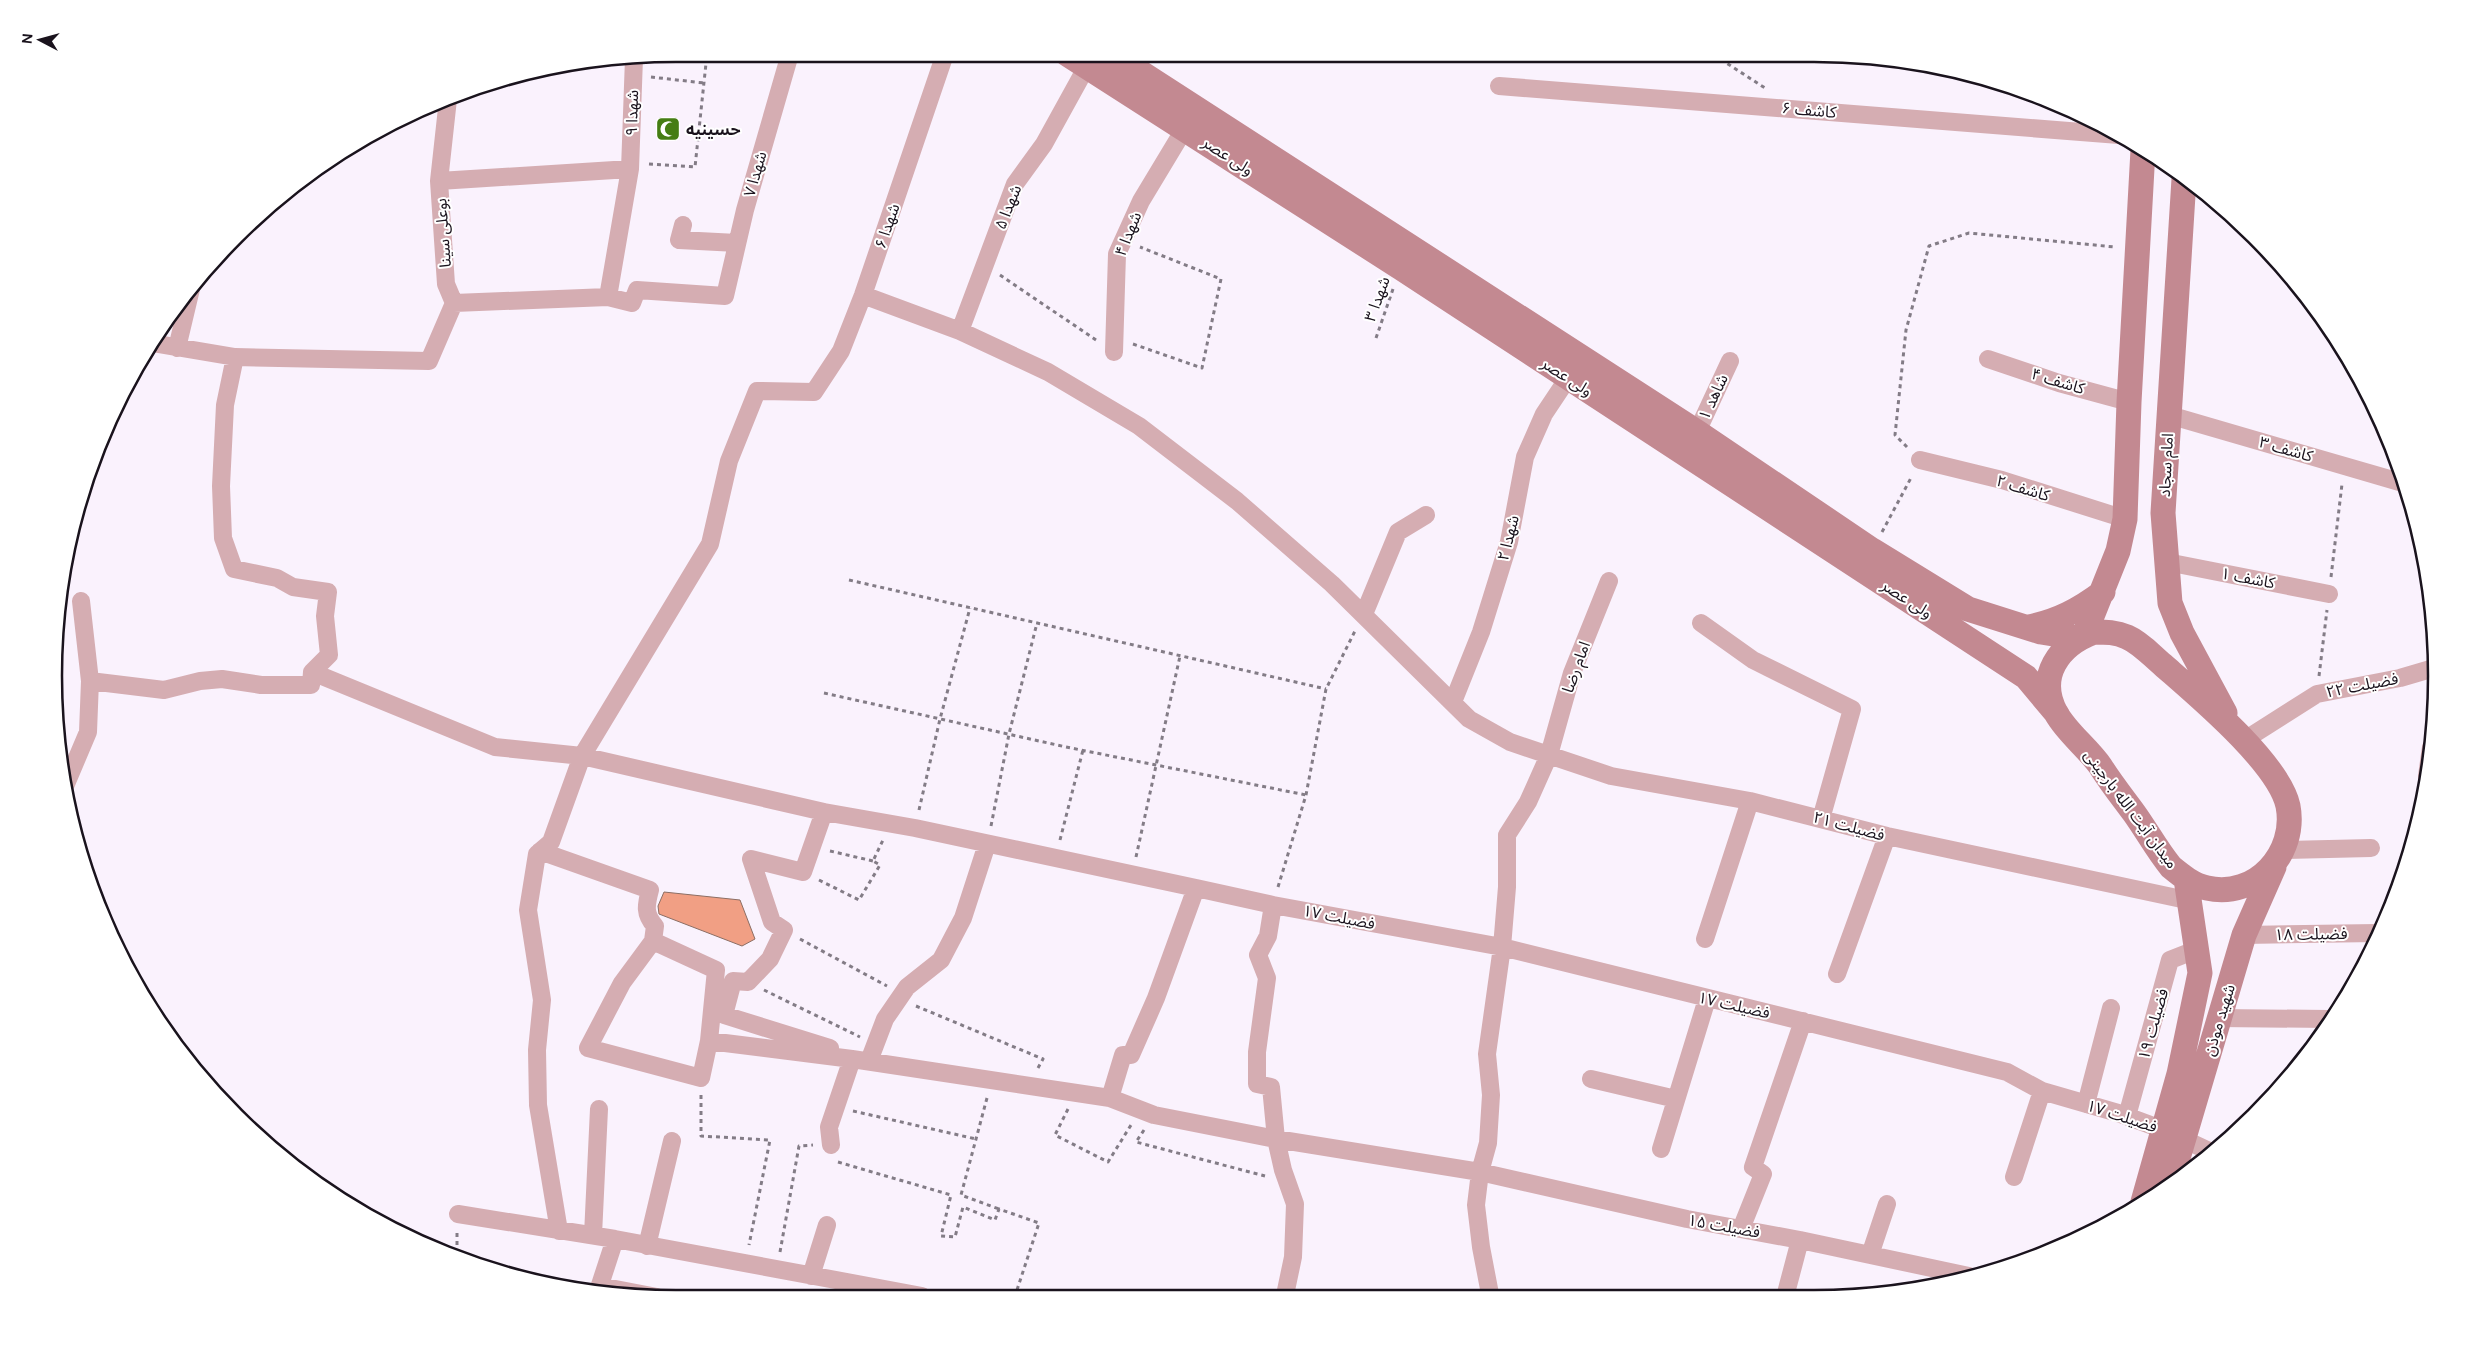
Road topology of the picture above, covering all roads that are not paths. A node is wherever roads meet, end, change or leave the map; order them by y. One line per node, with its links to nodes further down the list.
1 (788, 62): 18 (street, شهدا ۷)
2 (942, 62): 19 (street, شهدا ۶)
3 (1076, 62): 23 (street, شهدا ۵)
4 (1080, 62): 9 (main road, ولی عصر)
5 (1124, 62): 30 (main road, ولی عصر)
6 (634, 64): 12 (street, شهدا ۹)
7 (1499, 86): 10 (street, کاشف ۶)
8 (447, 107): 13 (street, بوعلی سینا)
9 (1185, 128): 25 (street, شهدا ۴); 30 (main road, ولی عصر)
10 (2099, 133)
11 (2143, 158): 15 (main road)
12 (635, 166): 13 (street); 20 (street, شهدا ۹)
13 (439, 181): 21 (street, بوعلی سینا)
14 (2184, 187): 16 (main road, امام سجاد)
15 (2140, 219): 16 (main road); 31 (main road)
16 (2182, 222): 32 (main road, امام سجاد)
17 (684, 224): 18 (street)
18 (737, 243): 20 (street, شهدا ۷)
19 (863, 296): 23 (street, فضیلت ۲۱); 54 (street, شهدا ۶)
20 (608, 297): 21 (street)
21 (454, 303): 27 (street)
22 (186, 307): 26 (street)
23 (960, 331): 43 (street, فضیلت ۲۱)
24 (160, 345): 26 (street)
25 (1114, 345)
26 (177, 348): 27 (street)
27 (235, 357): 48 (street)
28 (1988, 358): 31 (street, کاشف ۴)
29 (1730, 361): 33 (street, شاهد ۱)
30 (1574, 368): 33 (main road, ولی عصر); 50 (street, شهدا ۲); 51 (main road, ولی عصر)
31 (2129, 402): 37 (main road)
32 (2169, 415): 35 (street, کاشف ۳); 38 (main road, امام سجاد)
33 (1697, 432): 45 (main road, ولی عصر)
34 (1920, 460): 37 (street, کاشف ۲)
35 (2396, 481)
36 (1426, 514): 43 (street)
37 (2125, 519): 40 (main road)
38 (2166, 562): 41 (street, کاشف ۱); 52 (main road, امام سجاد)
39 (1609, 581): 53 (street, امام رضا)
40 (2103, 592): 45 (main road); 46 (main road)
41 (2329, 594)
42 (81, 601): 49 (street)
43 (1364, 614): 50 (street, فضیلت ۲۱)
44 (1701, 623): 58 (street)
45 (2028, 627): 46 (main road, ولی عصر)
46 (2081, 637): 51 (main road, میدان آیت الله بارجینی); 52 (main road)
47 (2428, 670): 52 (street, فضیلت ۲۲)
48 (312, 672): 49 (street); 54 (street, فضیلت ۱۷)
49 (90, 681): 55 (street)
50 (1453, 702): 53 (street, فضیلت ۲۱)
51 (2057, 714): 65 (main road, میدان آیت الله بارجینی)
52 (2240, 738): 63 (main road)
53 (1548, 755): 56 (street, فضیلت ۲۱); 71 (street, امام رضا)
54 (582, 756): 57 (street, فضیلت ۱۷); 62 (street)
55 (71, 773)
56 (1750, 800): 58 (street, فضیلت ۲۱); 69 (street)
57 (824, 812): 60 (street, فضیلت ۱۷); 80 (street)
58 (1820, 819): 59 (street, فضیلت ۲۱)
59 (1887, 836): 65 (street, فضیلت ۲۱); 73 (street)
60 (987, 844): 64 (street, فضیلت ۱۷); 80 (street)
61 (2371, 848): 63 (street)
62 (540, 851): 70 (street); 102 (street)
63 (2281, 854): 65 (main road, میدان آیت الله بارجینی); 68 (main road, شهید موذن)
64 (1196, 888): 66 (street, فضیلت ۱۷); 83 (street)
65 (2188, 890): 72 (main road, شهید موذن)
66 (1273, 905): 71 (street, فضیلت ۱۷); 89 (street)
67 (2371, 933): 68 (street, فضیلت ۱۸)
68 (2244, 935): 76 (main road, شهید موذن)
69 (1705, 939)
70 (653, 941): 79 (street); 79 (street)
71 (1502, 947): 74 (street, فضیلت ۱۷); 94 (street, امام رضا)
72 (2198, 949): 87 (street, فضیلت ۱۹); 88 (main road, شهید موذن)
73 (1837, 974)
74 (1707, 999): 78 (street, فضیلت ۱۷); 84 (street)
75 (2111, 1008): 85 (street)
76 (2219, 1018): 77 (street); 88 (main road, شهید موذن)
77 (2323, 1019)
78 (1803, 1021): 82 (street, فضیلت ۱۷); 101 (street)
79 (709, 1041): 80 (street)
80 (869, 1057): 83 (street, فضیلت ۱۵); 91 (street)
81 (1591, 1079): 84 (street)
82 (2042, 1091): 85 (street, فضیلت ۱۷); 96 (street)
83 (1110, 1098): 89 (street, فضیلت ۱۵)
84 (1676, 1099): 92 (street)
85 (2086, 1104): 87 (street, فضیلت ۱۷)
86 (599, 1109): 103 (street)
87 (2127, 1116): 88 (street, فضیلت ۱۷)
88 (2174, 1135): 93 (street, فضیلت ۱۷); 95 (main road, شهید موذن); 97 (main road, شهید موذن)
89 (1276, 1139): 94 (street, فضیلت ۱۵); 112 (street)
90 (672, 1141): 106 (street)
91 (832, 1145)
92 (1661, 1149)
93 (2204, 1149)
94 (1480, 1172): 101 (street, فضیلت ۱۵); 113 (street, امام رضا)
95 (2171, 1175)
96 (2014, 1177)
97 (2149, 1190)
98 (1887, 1204): 107 (street)
99 (458, 1214): 102 (street)
100 (827, 1225): 109 (street)
101 (1741, 1229): 105 (street, فضیلت ۱۵)
102 (559, 1231): 103 (street)
103 (593, 1235): 104 (street)
104 (615, 1239): 106 (street); 110 (street)
105 (1800, 1240): 107 (street, فضیلت ۱۵); 114 (street)
106 (647, 1246): 109 (street)
107 (1870, 1255): 108 (street, فضیلت ۱۵)
108 (1955, 1273)
109 (811, 1276): 111 (street)
110 (600, 1284)
111 (882, 1290)
112 (1287, 1290)
113 (1489, 1290)
114 (1787, 1290)

